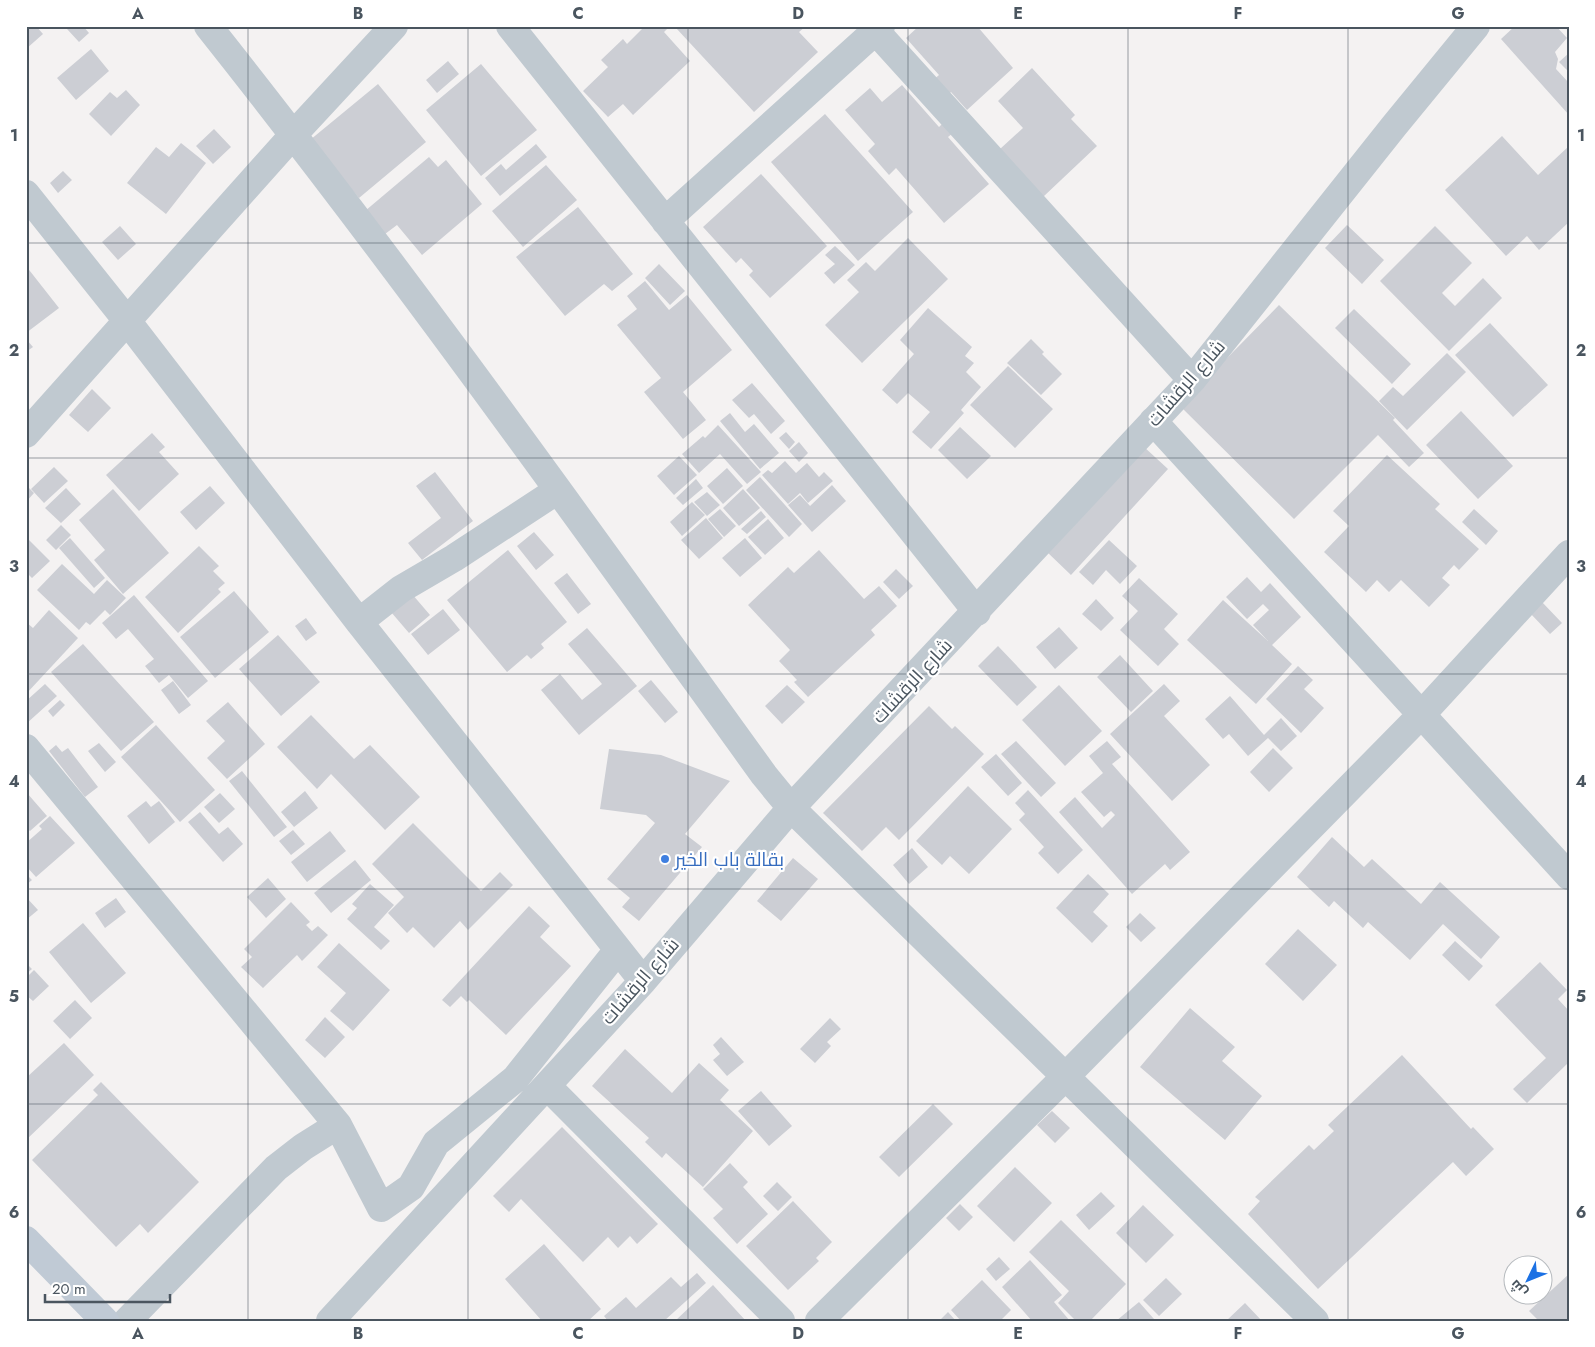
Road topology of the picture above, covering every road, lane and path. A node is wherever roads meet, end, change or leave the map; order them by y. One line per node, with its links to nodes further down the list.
1 (208, 26): 6 (street)
2 (394, 26): 6 (street)
3 (510, 26): 8 (street)
4 (1476, 26): 10 (street, شارع الرقشات)
5 (876, 28): 8 (street); 10 (street)
6 (294, 134): 9 (street); 13 (street)
7 (26, 194): 9 (street)
8 (665, 222): 15 (street)
9 (128, 322): 12 (street); 16 (street)
10 (1192, 380): 11 (street, شارع الرقشات)
11 (1153, 421): 15 (street, شارع الرقشات); 17 (street)
12 (26, 434)
13 (558, 490): 16 (street); 19 (street)
14 (1569, 554): 17 (street)
15 (977, 612): 19 (street, شارع الرقشات)
16 (359, 622): 21 (street)
17 (1422, 714): 20 (street); 23 (street)
18 (26, 748): 25 (street)
19 (792, 808): 22 (street, شارع الرقشات); 23 (street)
20 (1569, 876)
21 (617, 951): 22 (street); 25 (street)
22 (643, 981): 24 (street, شارع الرقشات)
23 (1065, 1076): 31 (street); 32 (street)
24 (547, 1086): 29 (street, شارع الرقشات); 30 (street)
25 (338, 1125): 28 (street)
26 (26, 1240): 27 (street)
27 (105, 1321)
28 (128, 1321)
29 (330, 1321)
30 (781, 1321)
31 (819, 1321)
32 (1315, 1321)

